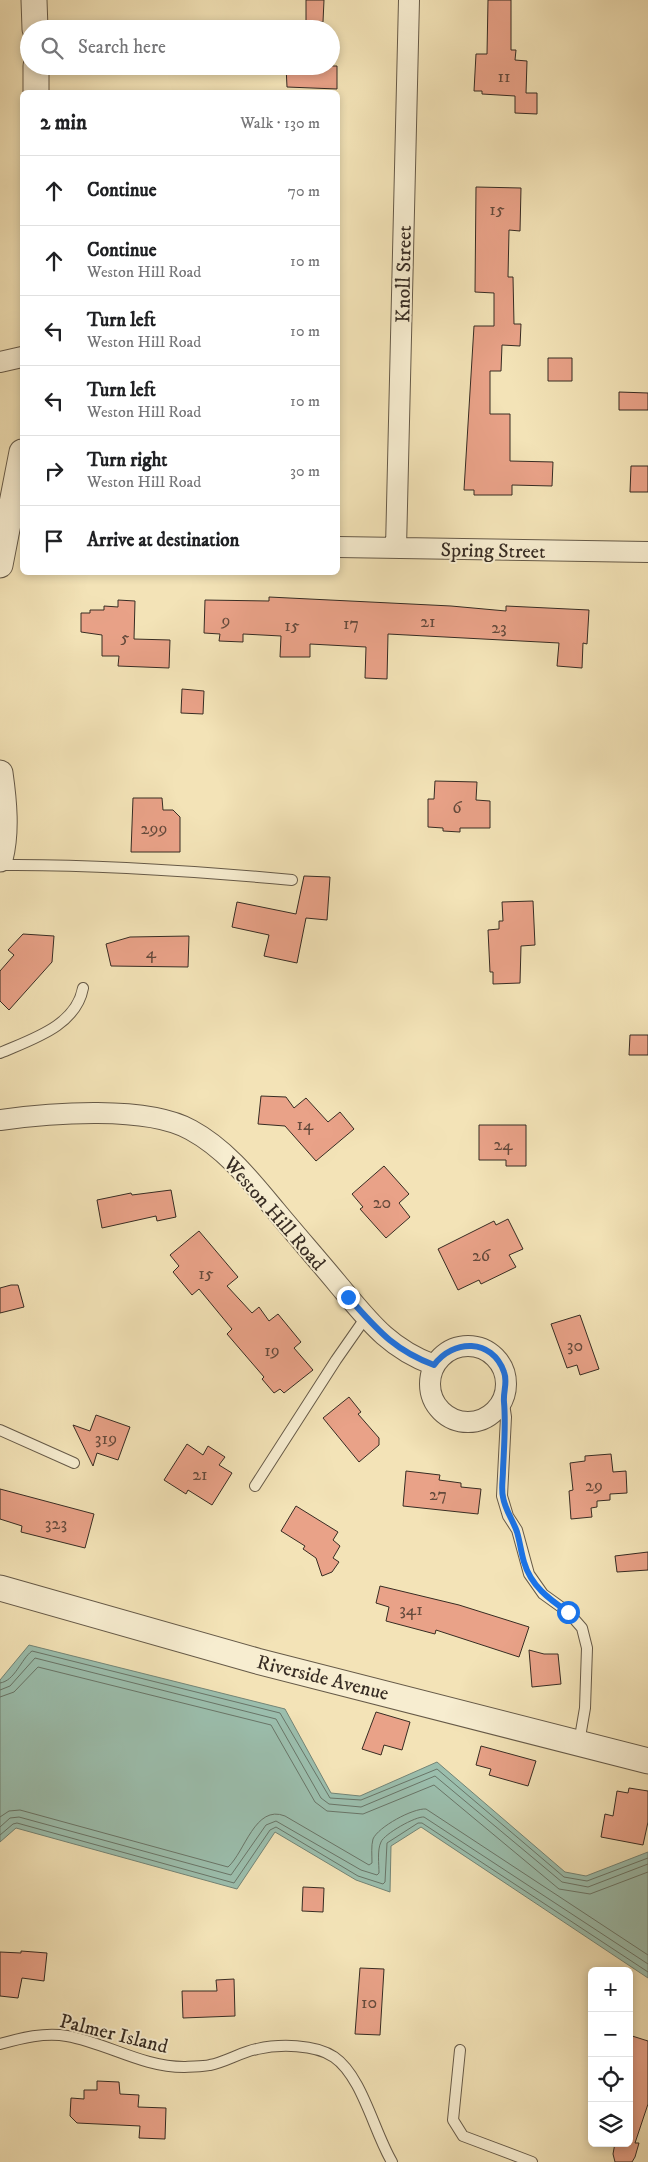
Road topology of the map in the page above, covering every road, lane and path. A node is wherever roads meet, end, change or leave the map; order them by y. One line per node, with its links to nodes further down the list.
1 (34, 0): 3 (street)
2 (409, 0): 11 (street, Knoll Street)
3 (35, 20)
4 (36, 75): 5 (street)
5 (36, 90)
6 (20, 357): 7 (street)
7 (0, 362)
8 (20, 472): 9 (street)
9 (14, 534): 13 (street)
10 (340, 547): 11 (street, Spring Street)
11 (396, 548): 12 (street, Spring Street)
12 (648, 552)
13 (0, 565)
14 (0, 773): 15 (street)
15 (0, 859)
16 (0, 865): 17 (lane)
17 (292, 880)
18 (83, 988): 19 (lane)
19 (0, 1053)
20 (0, 1120): 21 (street, Weston Hill Road)
21 (366, 1317): 22 (street, Weston Hill Road); 26 (lane)
22 (434, 1365): 23 (street); 23 (street)
23 (503, 1397): 28 (lane)
24 (0, 1430): 25 (lane)
25 (74, 1463)
26 (255, 1486)
27 (0, 1588): 28 (street, Riverside Avenue)
28 (579, 1744): 29 (street, Riverside Avenue)
29 (648, 1761)
30 (0, 2044): 32 (lane, Palmer Island)
31 (460, 2050): 33 (lane)
32 (392, 2162)
33 (532, 2162)

